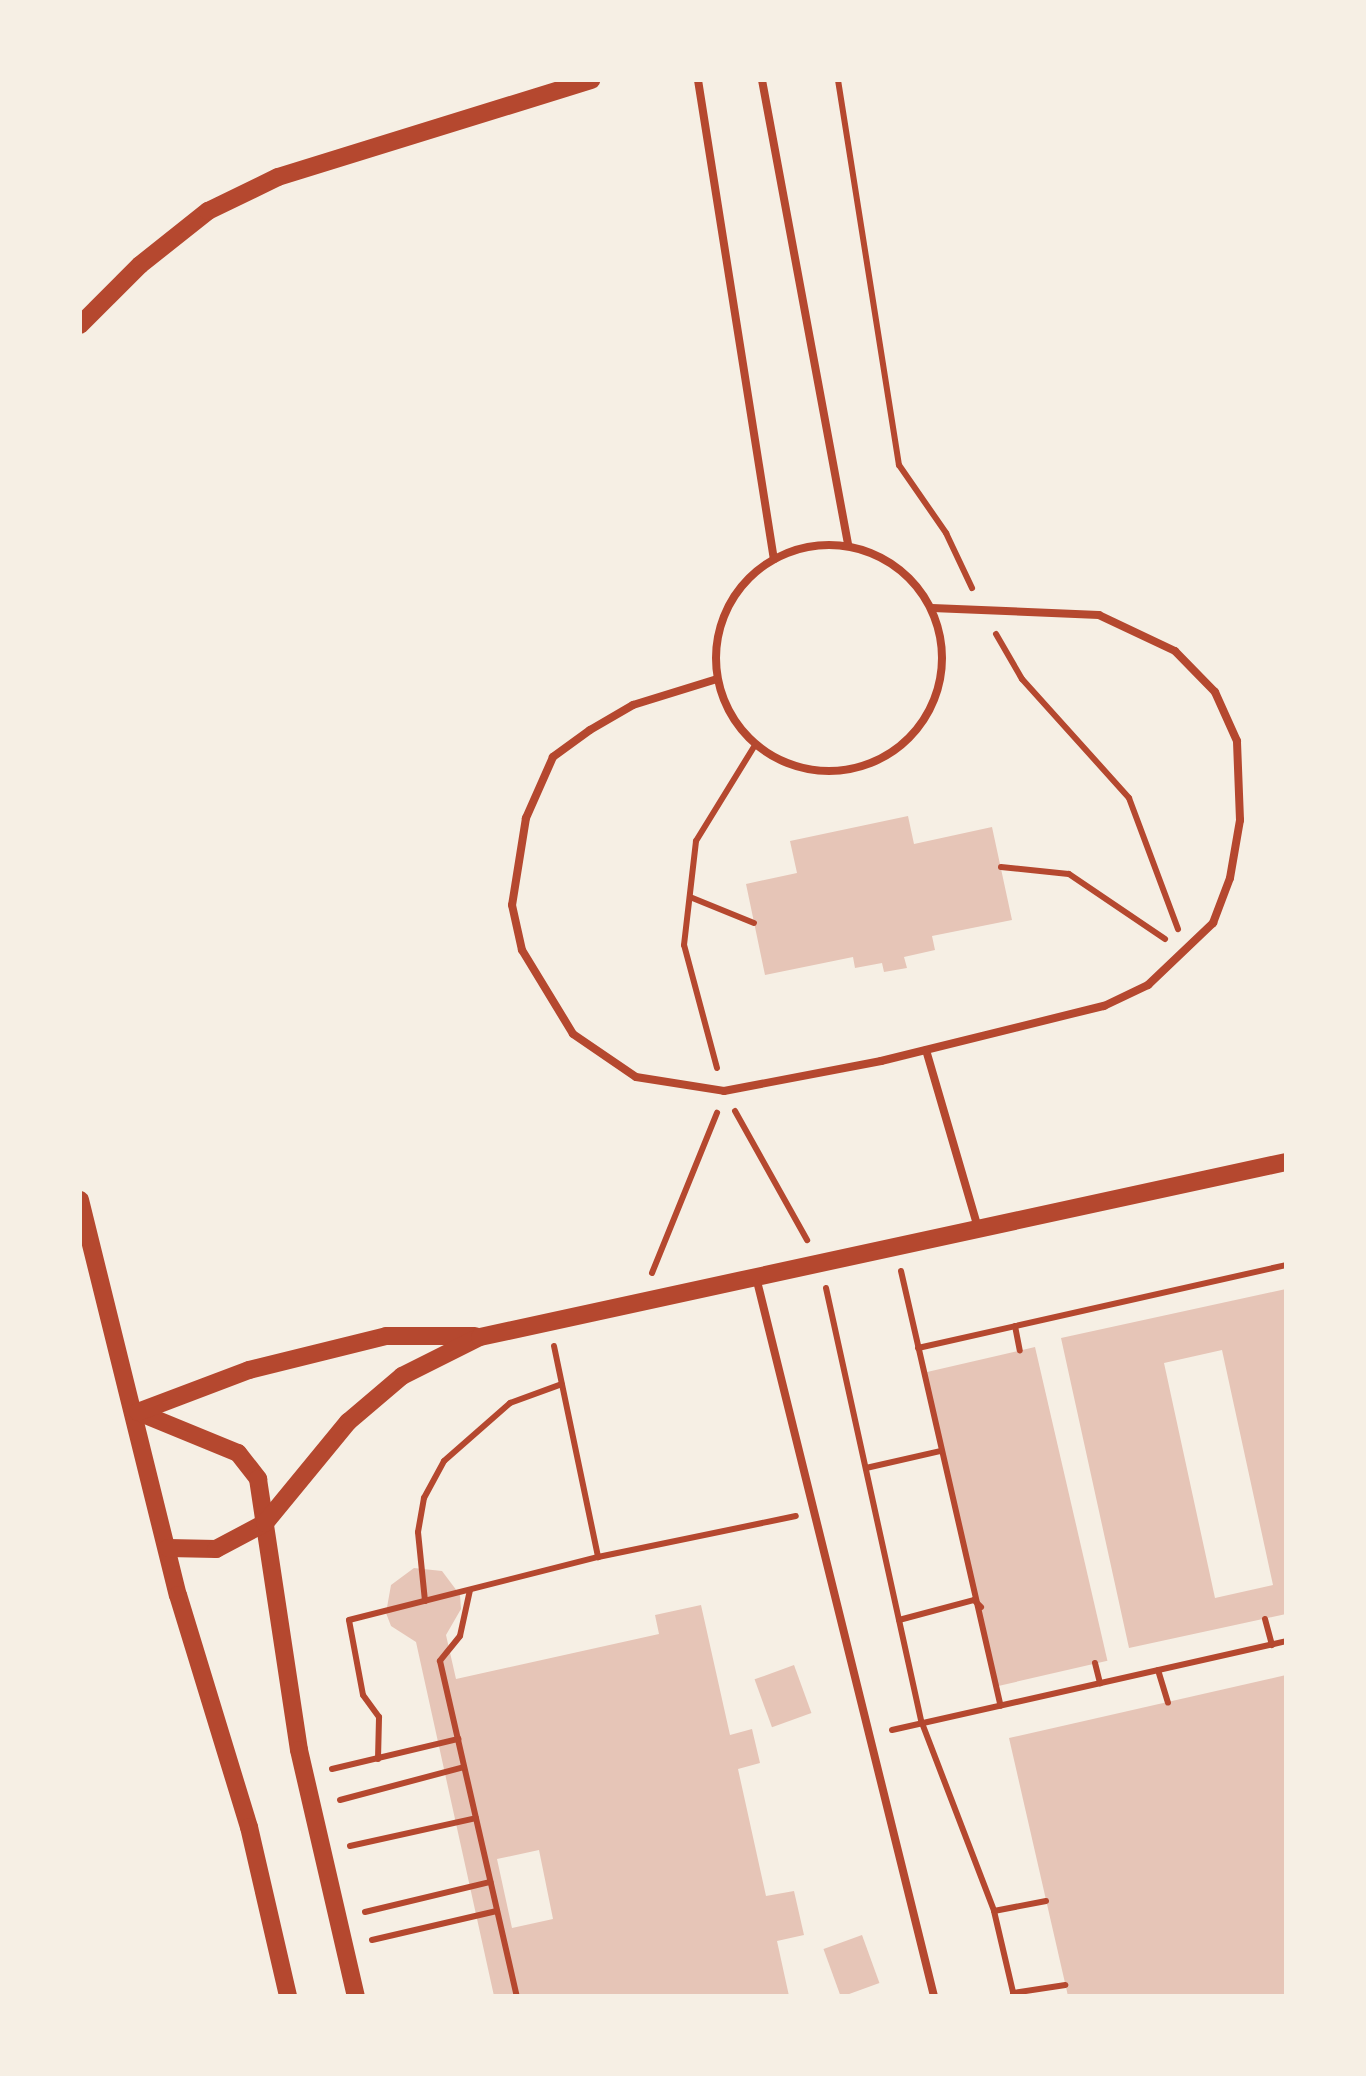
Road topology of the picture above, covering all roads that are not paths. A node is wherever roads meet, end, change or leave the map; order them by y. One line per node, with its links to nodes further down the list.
1 (591, 80): 4 (street)
2 (698, 80): 6 (lane)
3 (762, 80): 5 (lane)
4 (80, 325)
5 (848, 546): 6 (lane); 7 (lane)
6 (774, 558): 8 (lane)
7 (932, 608): 8 (lane); 9 (lane)
8 (716, 679): 9 (lane)
9 (926, 1050): 12 (lane)
10 (1286, 1162): 12 (street)
11 (80, 1200): 15 (street)
12 (978, 1228): 13 (street)
13 (756, 1275): 14 (street); 20 (lane)
14 (480, 1336): 15 (street); 16 (street)
15 (138, 1412): 16 (street); 17 (street)
16 (265, 1523): 17 (street); 19 (street)
17 (168, 1548): 18 (street)
18 (288, 1996)
19 (356, 1996)
20 (934, 1996)

